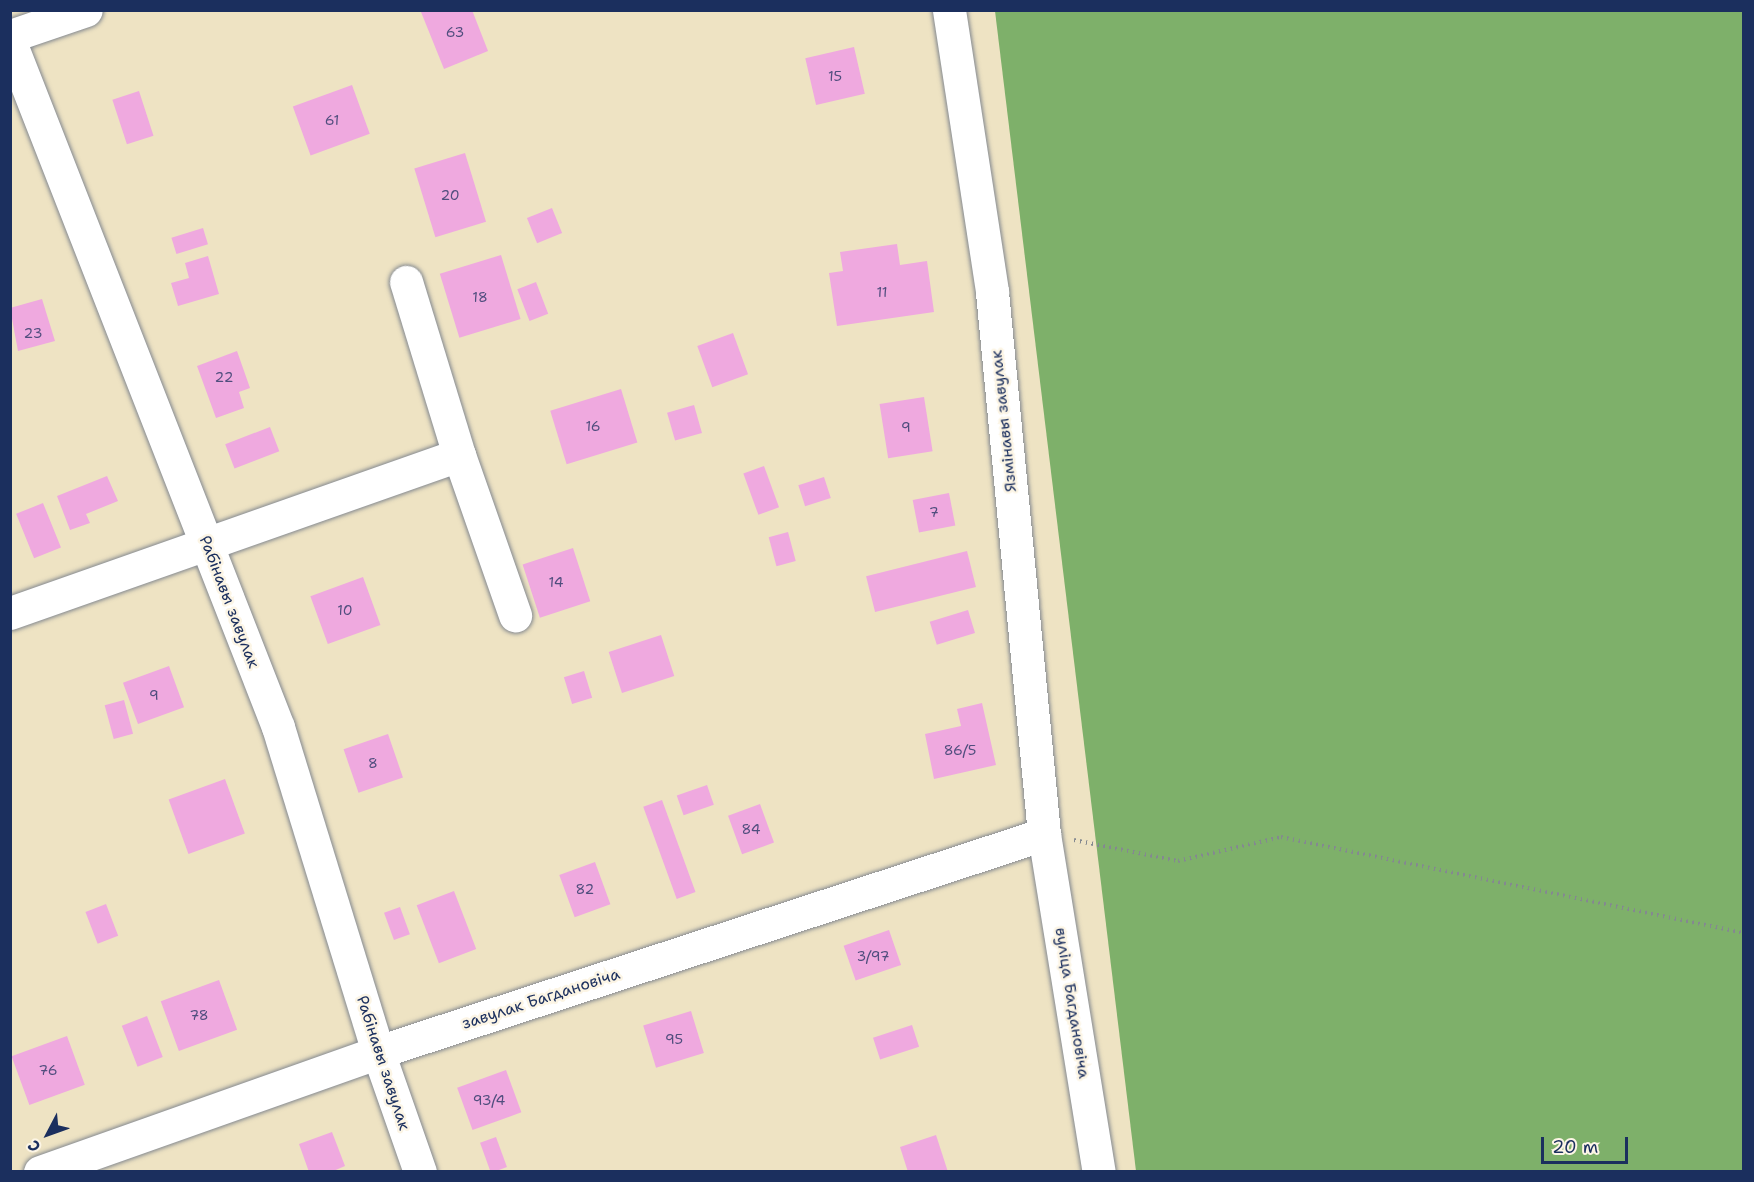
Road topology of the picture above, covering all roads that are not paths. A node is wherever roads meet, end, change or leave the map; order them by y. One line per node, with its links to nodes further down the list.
1 (86, 10): 3 (street)
2 (949, 10): 10 (street, Язмінавы завулак)
3 (10, 36)
4 (10, 42): 7 (street, Рабінавы завулак)
5 (406, 282): 6 (street)
6 (459, 455): 7 (street); 9 (street)
7 (206, 544): 8 (street); 11 (street, Рабінавы завулак)
8 (10, 613)
9 (515, 615)
10 (1044, 834): 11 (street, завулак Багдановіча); 14 (street, вуліца Багдановіча)
11 (378, 1052): 12 (street, завулак Багдановіча); 13 (street, Рабінавы завулак)
12 (40, 1172)
13 (420, 1172)
14 (1099, 1172)

